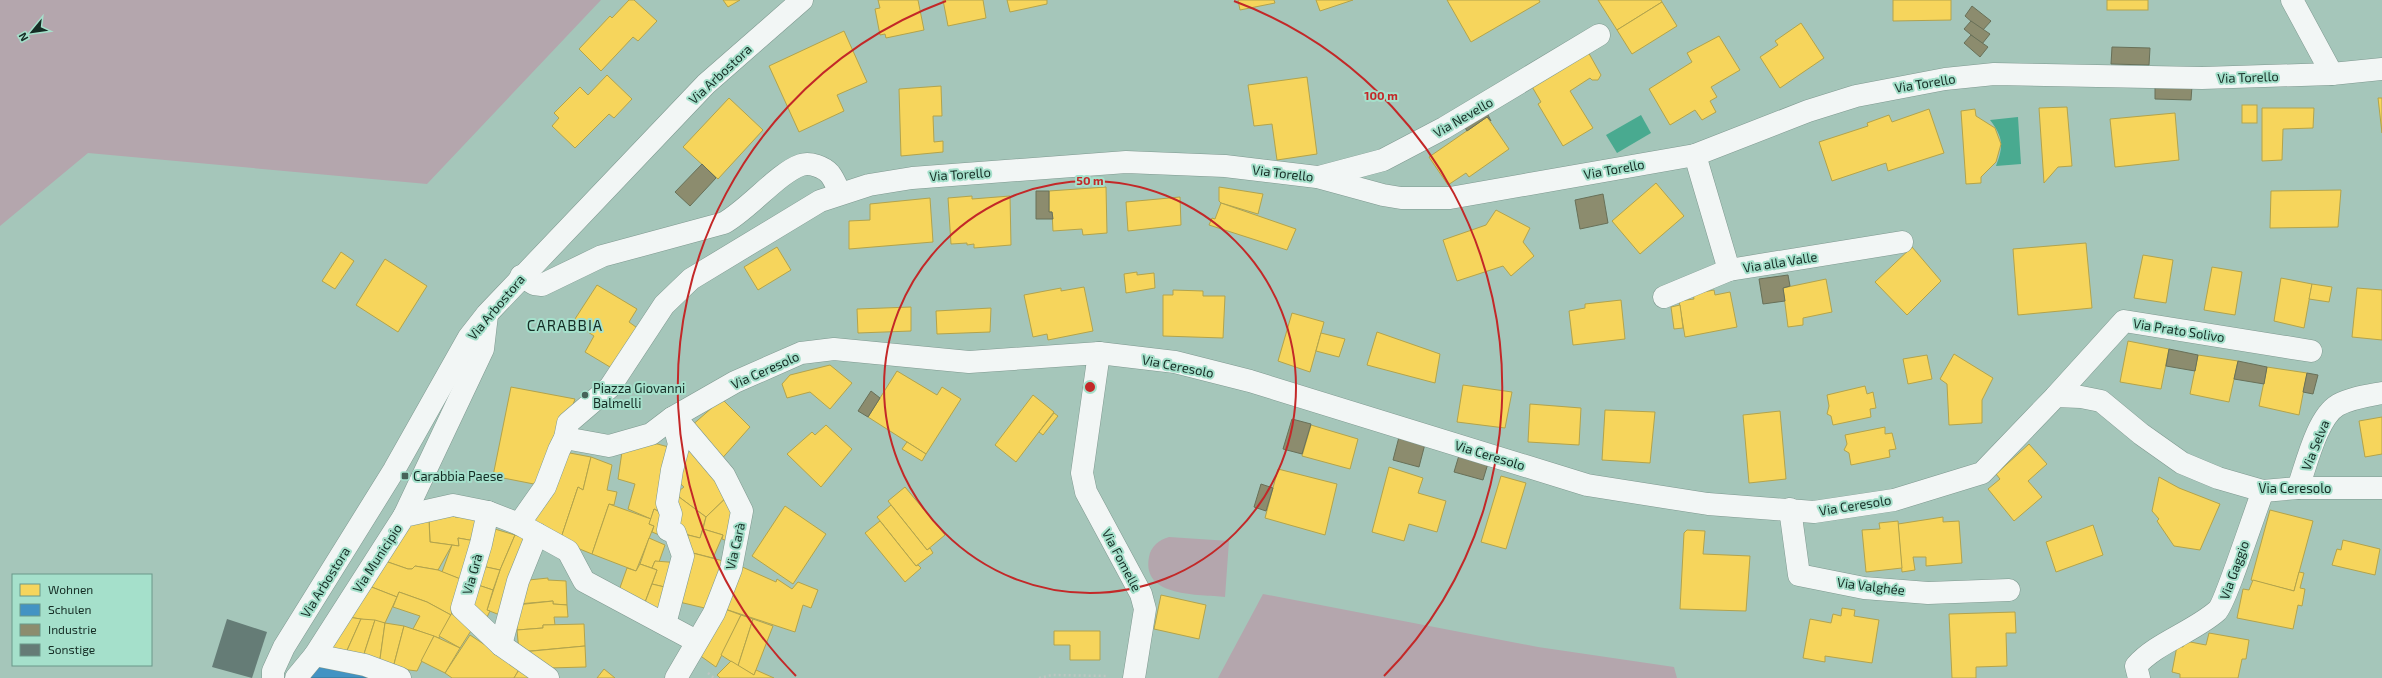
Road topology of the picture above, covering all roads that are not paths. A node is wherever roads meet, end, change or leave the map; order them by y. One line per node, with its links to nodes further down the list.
1 (802, 0): 11 (street, Via Arbostora)
2 (2292, 0): 5 (street)
3 (1599, 35): 7 (street, Via Nevello)
4 (2382, 69): 5 (street, Via Torello)
5 (2332, 74): 6 (street, Via Torello)
6 (1695, 155): 7 (street, Via Torello); 10 (street, Via alla Valle)
7 (1318, 177): 8 (street, Via Torello)
8 (840, 193): 11 (street); 19 (street, Via Torello)
9 (1902, 242): 10 (street, Via alla Valle)
10 (1729, 270): 12 (street)
11 (521, 276): 13 (street, Via Arbostora)
12 (1664, 297)
13 (487, 314): 25 (street); 32 (street, Via Arbostora)
14 (2311, 351): 17 (street, Via Prato Solivo)
15 (1099, 353): 18 (street, Via Ceresolo); 23 (street, Via Ceresolo); 37 (street, Via Fomelle)
16 (2382, 393): 20 (street, Via Selva)
17 (2056, 396): 22 (street, Via Ceresolo); 23 (street, Via Ceresolo)
18 (674, 417): 19 (street, Via Ceresolo); 28 (street); 29 (street, Via Carà)
19 (565, 438): 26 (street)
20 (2298, 488): 21 (street, Via Ceresolo); 22 (street, Via Ceresolo)
21 (2382, 488)
22 (2263, 491): 38 (street, Via Gaggio)
23 (1790, 509): 27 (street, Via Valghée)
24 (488, 512): 25 (street, Via Municipio); 26 (street, Via Municipio); 30 (street, Via Grà)
25 (404, 516): 31 (street, Via Municipio)
26 (528, 529): 28 (street, Via Municipio); 30 (street)
27 (2009, 590)
28 (665, 624): 29 (street, Via Municipio)
29 (696, 641): 36 (street, Via Carà)
30 (501, 645): 35 (street)
31 (315, 655): 33 (street, Via Municipio); 34 (street)
32 (273, 678)
33 (296, 678)
34 (400, 678)
35 (548, 678)
36 (676, 678)
37 (1134, 678)
38 (2139, 678)

